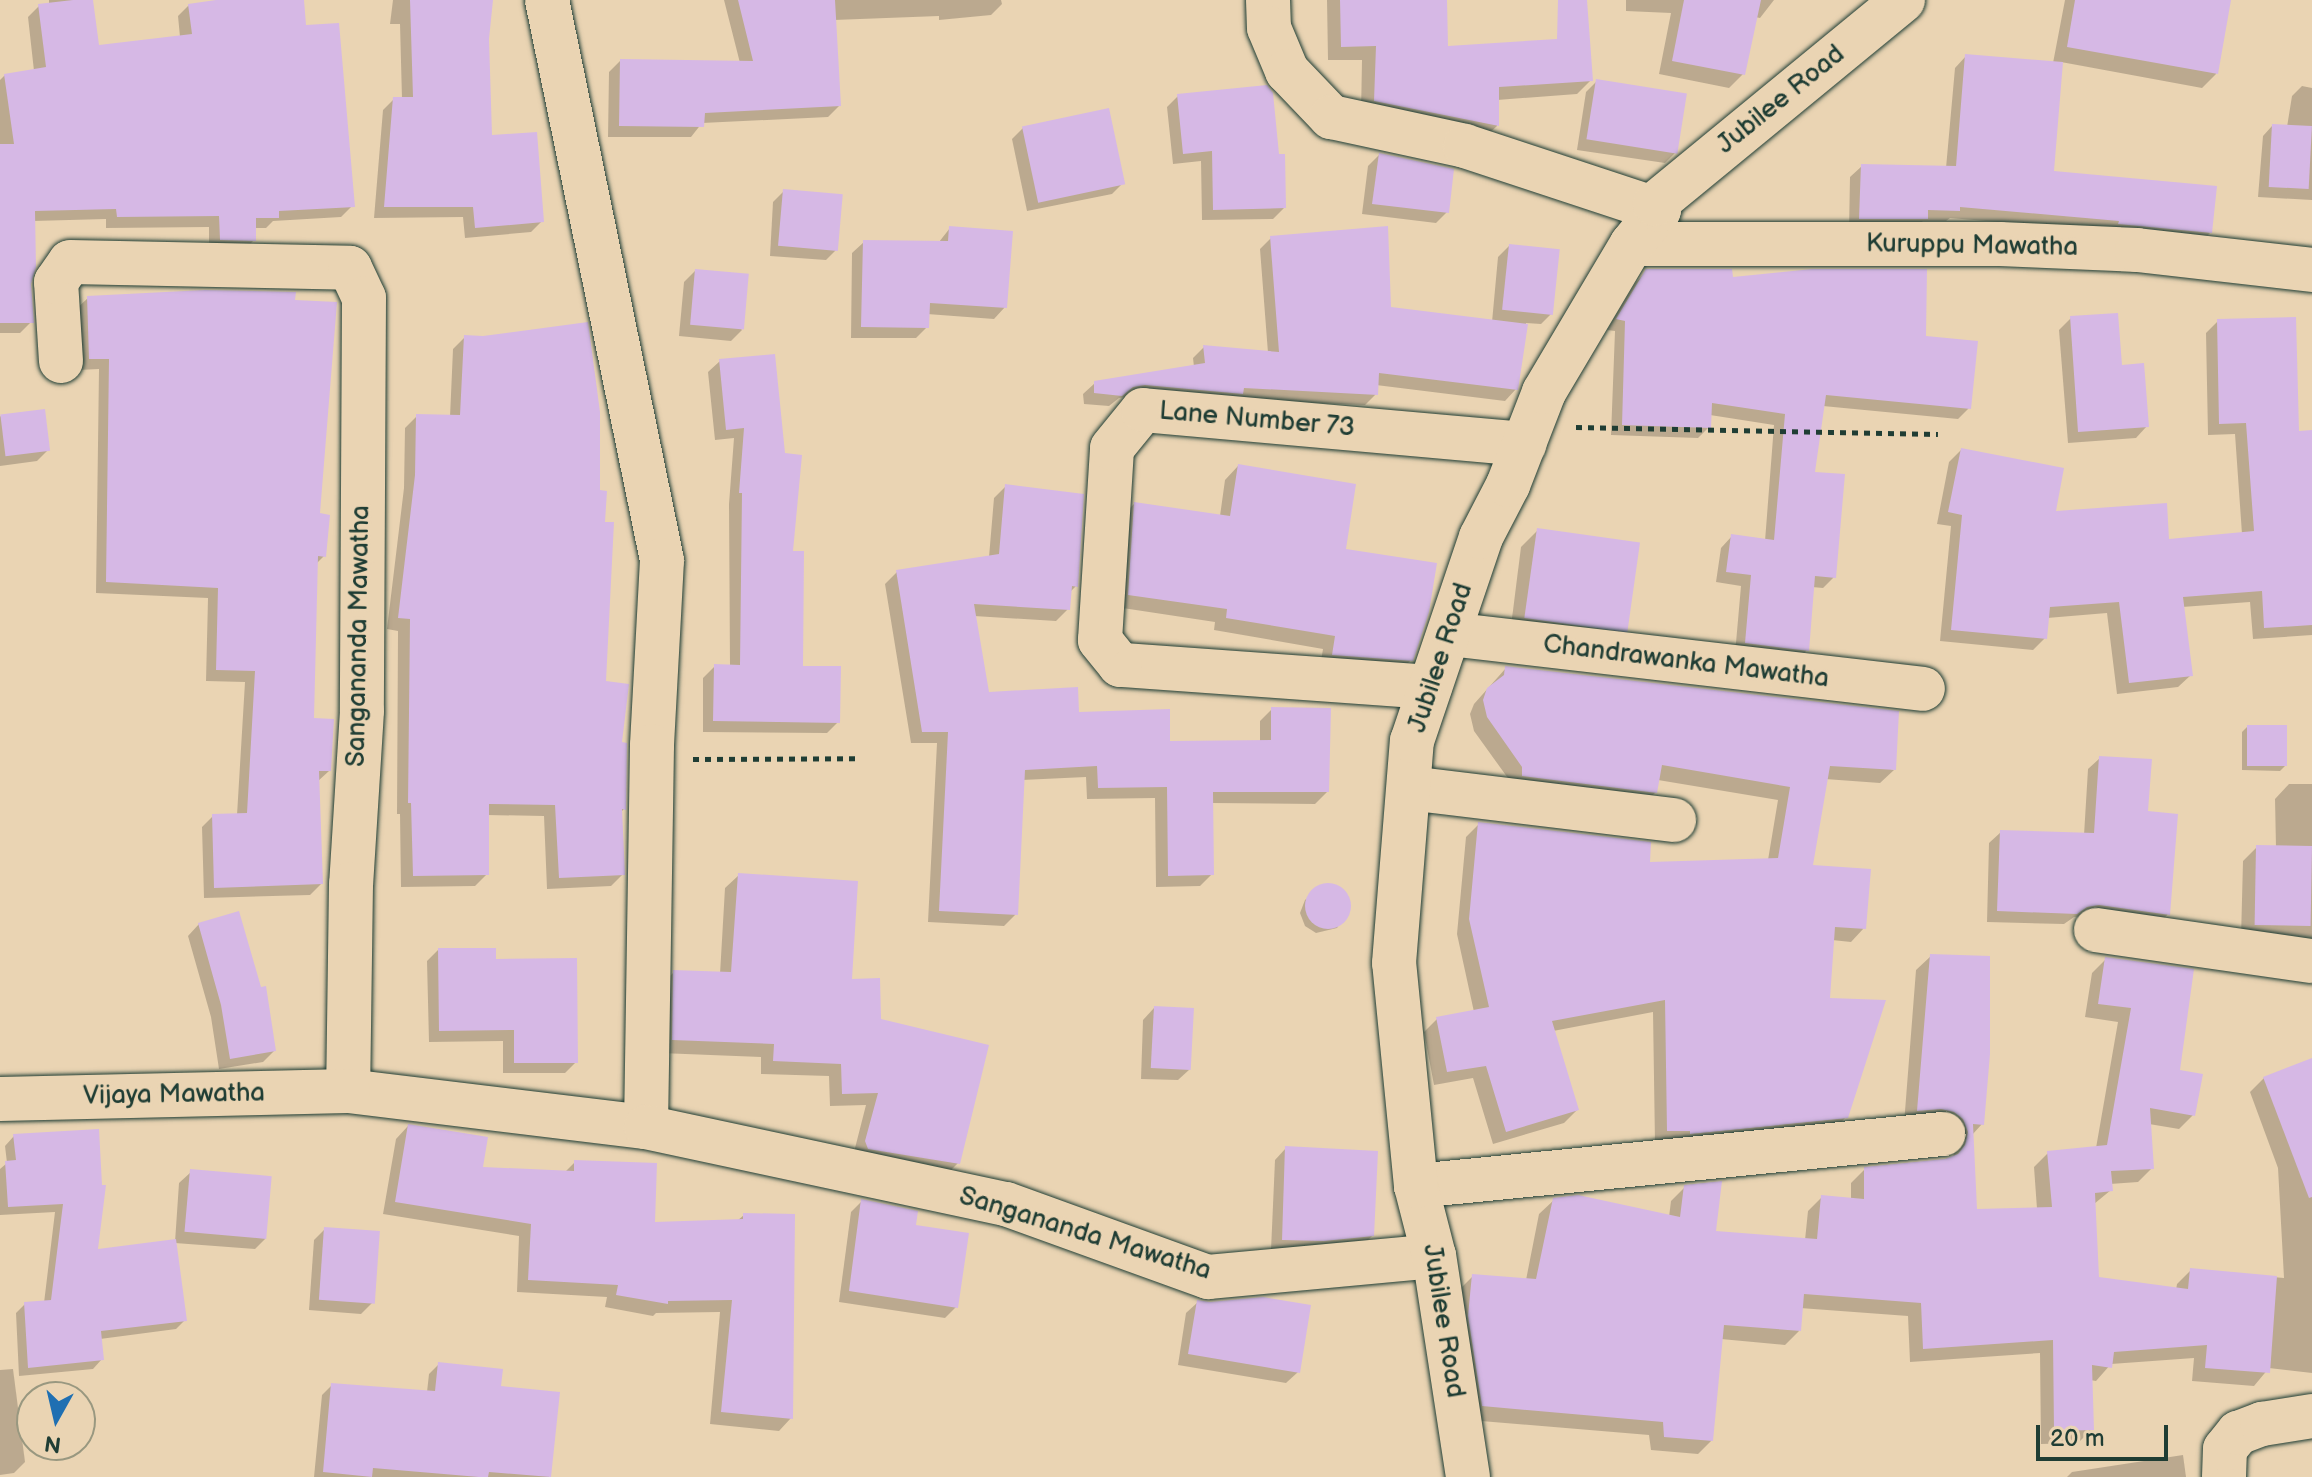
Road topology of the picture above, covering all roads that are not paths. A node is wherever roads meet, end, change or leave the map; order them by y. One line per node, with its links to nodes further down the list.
1 (547, 0): 18 (street)
2 (1268, 0): 4 (street)
3 (1903, 0): 4 (street, Jubilee Road)
4 (1659, 210): 5 (street, Jubilee Road)
5 (1632, 244): 6 (street, Kuruppu Mawatha); 8 (street, Jubilee Road)
6 (2312, 270)
7 (61, 361): 16 (street, Sangananda Mawatha)
8 (1528, 436): 9 (street, Jubilee Road); 10 (street, Lane Number 73)
9 (1449, 634): 10 (street, Jubilee Road); 11 (street, Chandrawanka Mawatha)
10 (1430, 687): 12 (street, Jubilee Road)
11 (1923, 689)
12 (1409, 788): 13 (street); 20 (street, Jubilee Road)
13 (1674, 820)
14 (2096, 930): 15 (street)
15 (2312, 961)
16 (348, 1091): 17 (street, Vijaya Mawatha); 18 (street, Sangananda Mawatha)
17 (0, 1099)
18 (646, 1127): 21 (street, Sangananda Mawatha)
19 (1943, 1134): 20 (street)
20 (1416, 1186): 21 (street, Jubilee Road)
21 (1434, 1256): 23 (street, Jubilee Road)
22 (2312, 1416): 24 (street)
23 (1468, 1477)
24 (2224, 1477)

